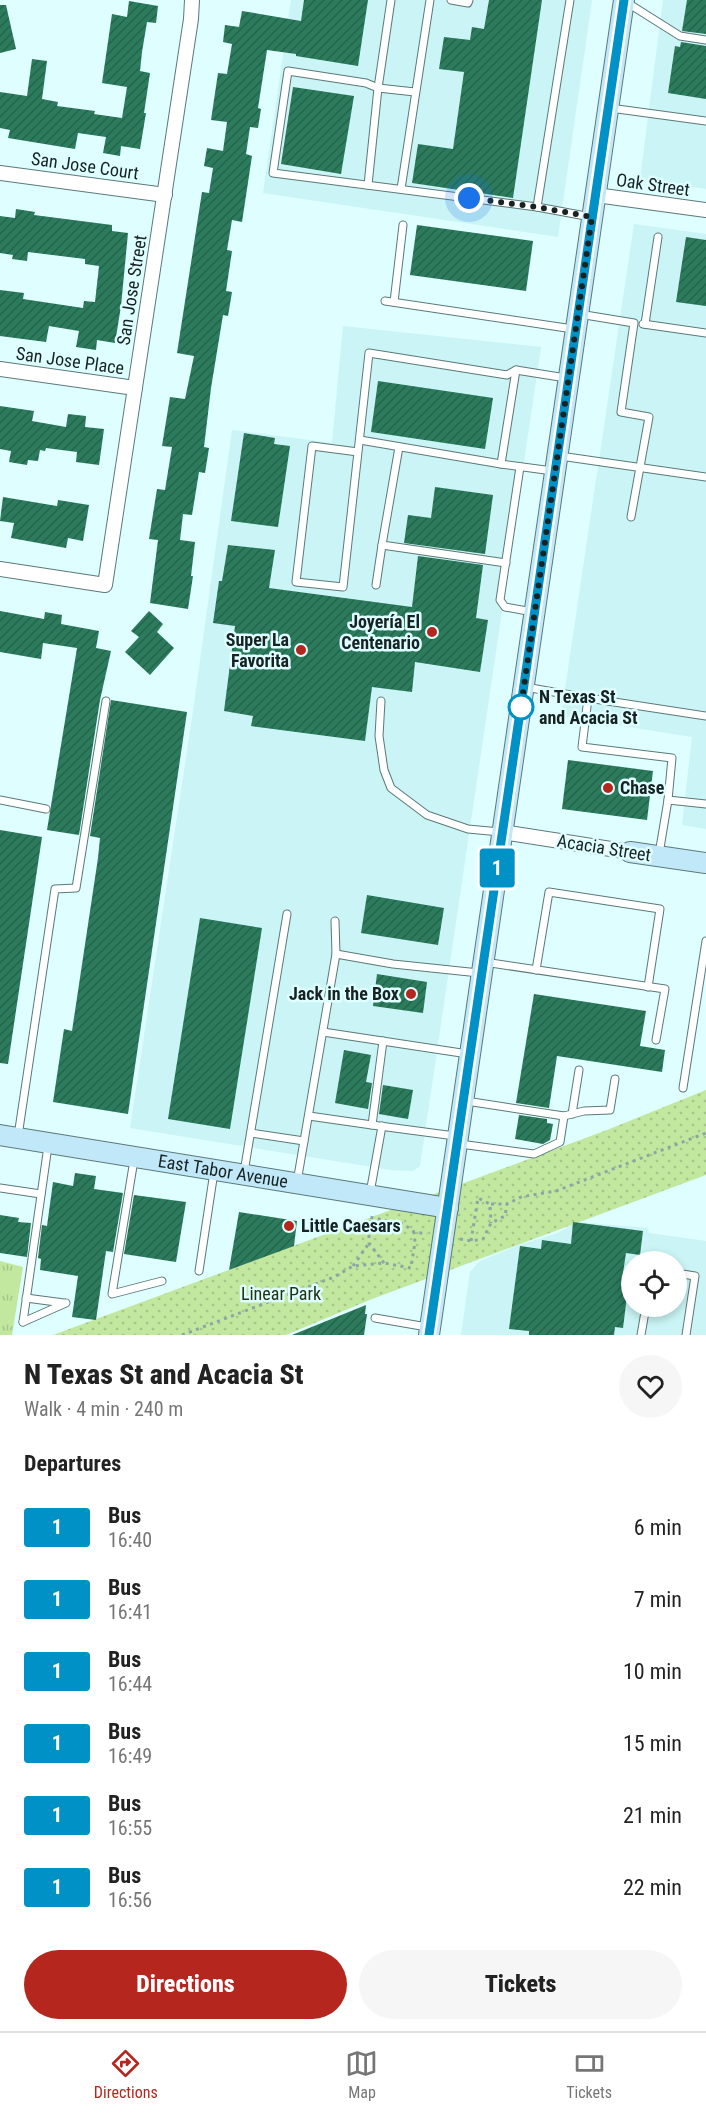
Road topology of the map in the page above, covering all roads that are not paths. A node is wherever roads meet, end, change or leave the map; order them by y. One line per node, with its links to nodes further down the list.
1 (192, 0): 16 (street, San Jose Street)
2 (391, 0): 9 (lane)
3 (430, 0): 10 (lane)
4 (451, 0): 5 (lane)
5 (468, 0)
6 (570, 0): 18 (lane)
7 (624, 0): 8 (lane); 11 (main road)
8 (706, 40)
9 (378, 88): 10 (lane); 14 (lane); 14 (lane)
10 (415, 92): 15 (lane)
11 (608, 107): 12 (lane); 17 (main road)
12 (706, 121)
13 (0, 173): 16 (street, San Jose Court)
14 (368, 185): 15 (lane)
15 (400, 189): 18 (lane)
16 (165, 195): 32 (street, San Jose Street)
17 (596, 195): 19 (street, Oak Street); 20 (main road)
18 (537, 207): 20 (lane)
19 (706, 210)
20 (592, 217): 25 (main road)
21 (404, 225): 24 (lane)
22 (658, 237): 27 (lane)
23 (385, 301): 24 (lane)
24 (394, 302): 25 (lane)
25 (577, 322): 26 (lane); 31 (main road)
26 (634, 323): 27 (lane); 39 (lane)
27 (645, 324): 28 (lane)
28 (706, 333)
29 (0, 369): 32 (street, San Jose Place)
30 (516, 370): 31 (lane); 33 (lane); 36 (lane)
31 (568, 378): 37 (main road)
32 (135, 388): 44 (street, San Jose Street)
33 (360, 440): 34 (lane); 35 (lane)
34 (399, 447): 36 (lane); 42 (lane)
35 (358, 452): 35 (lane)
36 (501, 464): 38 (lane)
37 (556, 464): 38 (lane); 39 (lane); 46 (main road)
38 (519, 467): 43 (lane)
39 (640, 467): 40 (lane); 41 (lane)
40 (706, 477)
41 (631, 518)
42 (382, 545): 43 (lane); 45 (lane)
43 (506, 563): 46 (lane)
44 (0, 569)
45 (376, 585)
46 (534, 612): 47 (main road)
47 (524, 686): 48 (lane); 56 (main road)
48 (588, 698): 51 (lane); 53 (lane)
49 (106, 701): 81 (lane)
50 (381, 701): 56 (lane)
51 (706, 716)
52 (0, 800): 55 (lane)
53 (668, 800): 54 (lane); 58 (lane)
54 (706, 804)
55 (46, 809)
56 (502, 832): 57 (street, Acacia Street); 64 (main road)
57 (630, 852): 58 (main road, Acacia Street)
58 (659, 856): 59 (main road, Acacia Street)
59 (706, 863)
60 (287, 914): 80 (lane)
61 (335, 921): 63 (lane)
62 (706, 941): 73 (lane)
63 (336, 954): 64 (lane); 67 (lane)
64 (483, 968): 65 (lane); 70 (main road)
65 (536, 970): 66 (lane); 66 (lane)
66 (648, 987): 68 (lane)
67 (323, 1032): 69 (lane); 76 (lane)
68 (656, 1040)
69 (383, 1041): 70 (lane); 78 (lane)
70 (470, 1054): 74 (main road)
71 (579, 1070): 75 (lane)
72 (615, 1079): 75 (lane)
73 (683, 1088)
74 (464, 1101): 77 (lane); 82 (main road)
75 (573, 1114): 77 (lane)
76 (309, 1116): 78 (lane); 83 (lane)
77 (564, 1116): 82 (lane)
78 (372, 1125): 79 (lane)
79 (382, 1126): 82 (lane); 91 (lane)
80 (251, 1133): 83 (lane); 87 (lane)
81 (9, 1137): 84 (main road, East Tabor Avenue)
82 (458, 1140): 92 (main road)
83 (304, 1141): 88 (lane)
84 (48, 1143): 85 (main road, East Tabor Avenue); 90 (lane)
85 (134, 1157): 86 (main road, East Tabor Avenue); 95 (lane)
86 (214, 1170): 87 (main road, East Tabor Avenue); 93 (lane)
87 (244, 1175): 88 (main road, East Tabor Avenue)
88 (297, 1184): 91 (main road, East Tabor Avenue)
89 (0, 1188): 90 (lane)
90 (41, 1194): 96 (lane)
91 (370, 1196): 92 (main road, East Tabor Avenue)
92 (448, 1208): 99 (main road)
93 (199, 1271)
94 (687, 1275): 101 (lane)
95 (162, 1281)
96 (26, 1298): 96 (lane)
97 (644, 1317): 100 (lane)
98 (375, 1318): 99 (lane)
99 (429, 1331)
100 (641, 1335)
101 (686, 1335)

